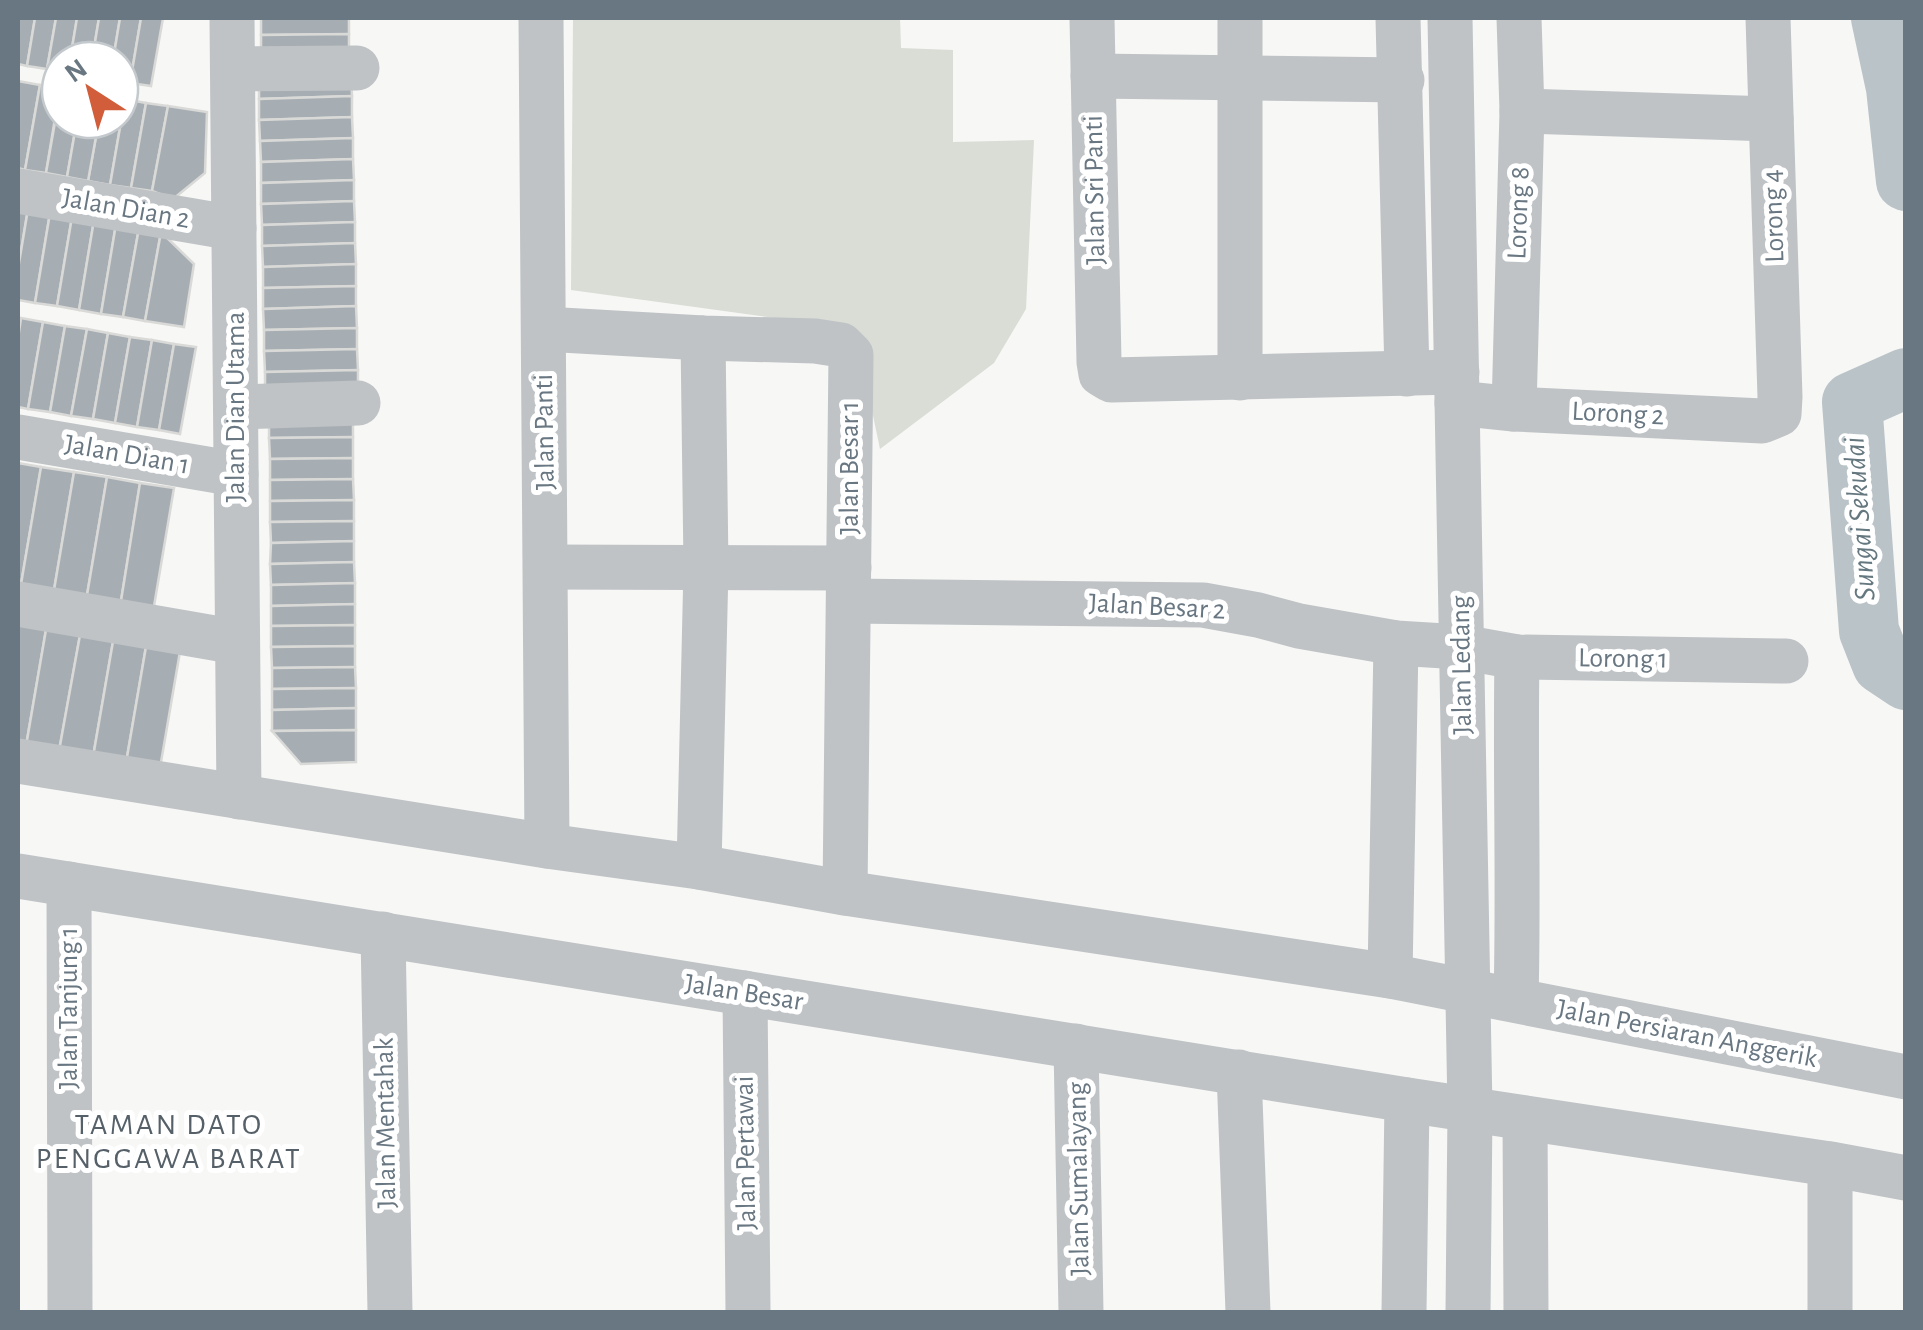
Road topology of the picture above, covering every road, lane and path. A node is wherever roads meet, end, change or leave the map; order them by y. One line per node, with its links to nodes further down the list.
1 (232, 18): 10 (street, Jalan Dian Utama)
2 (541, 18): 18 (street, Jalan Panti)
3 (1092, 18): 11 (street, Jalan Sri Panti)
4 (1240, 18): 12 (street)
5 (1398, 18): 13 (street)
6 (1450, 18): 23 (street, Jalan Ledang)
7 (1519, 18): 14 (street, Lorong 8)
8 (1768, 18): 15 (street, Lorong 4)
9 (357, 68): 10 (street)
10 (233, 69): 17 (street, Jalan Dian Utama)
11 (1093, 76): 12 (street); 20 (street, Jalan Sri Panti)
12 (1241, 78): 13 (street); 22 (street)
13 (1402, 80): 21 (street)
14 (1522, 111): 15 (street); 26 (street, Lorong 8)
15 (1771, 120): 27 (street, Lorong 4)
16 (18, 191): 17 (street, Jalan Dian 2)
17 (234, 228): 25 (street, Jalan Dian Utama)
18 (544, 329): 19 (street, Jalan Besar 1); 31 (street, Jalan Panti)
19 (703, 338): 30 (street); 32 (street, Jalan Besar 1)
20 (1098, 362): 22 (street, Lorong 2)
21 (1407, 374): 22 (street, Lorong 2); 23 (street, Lorong 2)
22 (1240, 378)
23 (1457, 387): 26 (street, Lorong 2); 36 (street, Jalan Ledang)
24 (358, 404): 25 (street)
25 (236, 407): 29 (street, Jalan Dian Utama)
26 (1514, 409): 27 (street, Lorong 2)
27 (1779, 414)
28 (18, 437): 29 (street, Jalan Dian 1)
29 (236, 474): 34 (street, Jalan Dian Utama)
30 (706, 567): 31 (street, Jalan Besar 2); 32 (street, Jalan Besar 2); 42 (street)
31 (546, 568): 41 (street, Jalan Panti)
32 (849, 584): 35 (street, Jalan Besar 2); 45 (street, Jalan Besar 1)
33 (18, 604): 34 (street)
34 (238, 642): 40 (street, Jalan Dian Utama)
35 (1396, 643): 36 (street, Jalan Besar 2); 47 (street)
36 (1462, 646): 37 (street, Lorong 1); 48 (street, Jalan Ledang)
37 (1517, 657): 38 (street, Lorong 1); 50 (street)
38 (1786, 661)
39 (18, 760): 40 (street)
40 (239, 796): 41 (street)
41 (547, 846): 42 (street)
42 (699, 868): 45 (street)
43 (18, 876): 44 (street, Jalan Besar)
44 (69, 884): 46 (street, Jalan Besar); 59 (street, Jalan Tanjung 1)
45 (845, 893): 47 (street)
46 (383, 934): 49 (street, Jalan Besar); 60 (street, Jalan Mentahak)
47 (1390, 976): 48 (street)
48 (1468, 990): 50 (street, Jalan Persiaran Anggerik); 55 (street, Jalan Ledang)
49 (745, 993): 51 (street, Jalan Besar); 61 (street, Jalan Pertawai)
50 (1516, 1000): 53 (street, Jalan Persiaran Anggerik)
51 (1076, 1046): 52 (street, Jalan Besar); 62 (street, Jalan Sumalayang)
52 (1239, 1072): 54 (street, Jalan Besar); 63 (street)
53 (1906, 1077)
54 (1407, 1100): 55 (street, Jalan Besar); 64 (street)
55 (1470, 1110): 56 (street); 65 (street, Jalan Ledang)
56 (1525, 1118): 57 (street); 66 (street)
57 (1830, 1164): 58 (street); 67 (street)
58 (1906, 1178)
59 (70, 1312)
60 (390, 1312)
61 (748, 1312)
62 (1081, 1312)
63 (1248, 1312)
64 (1404, 1312)
65 (1468, 1312)
66 (1526, 1312)
67 (1830, 1312)

